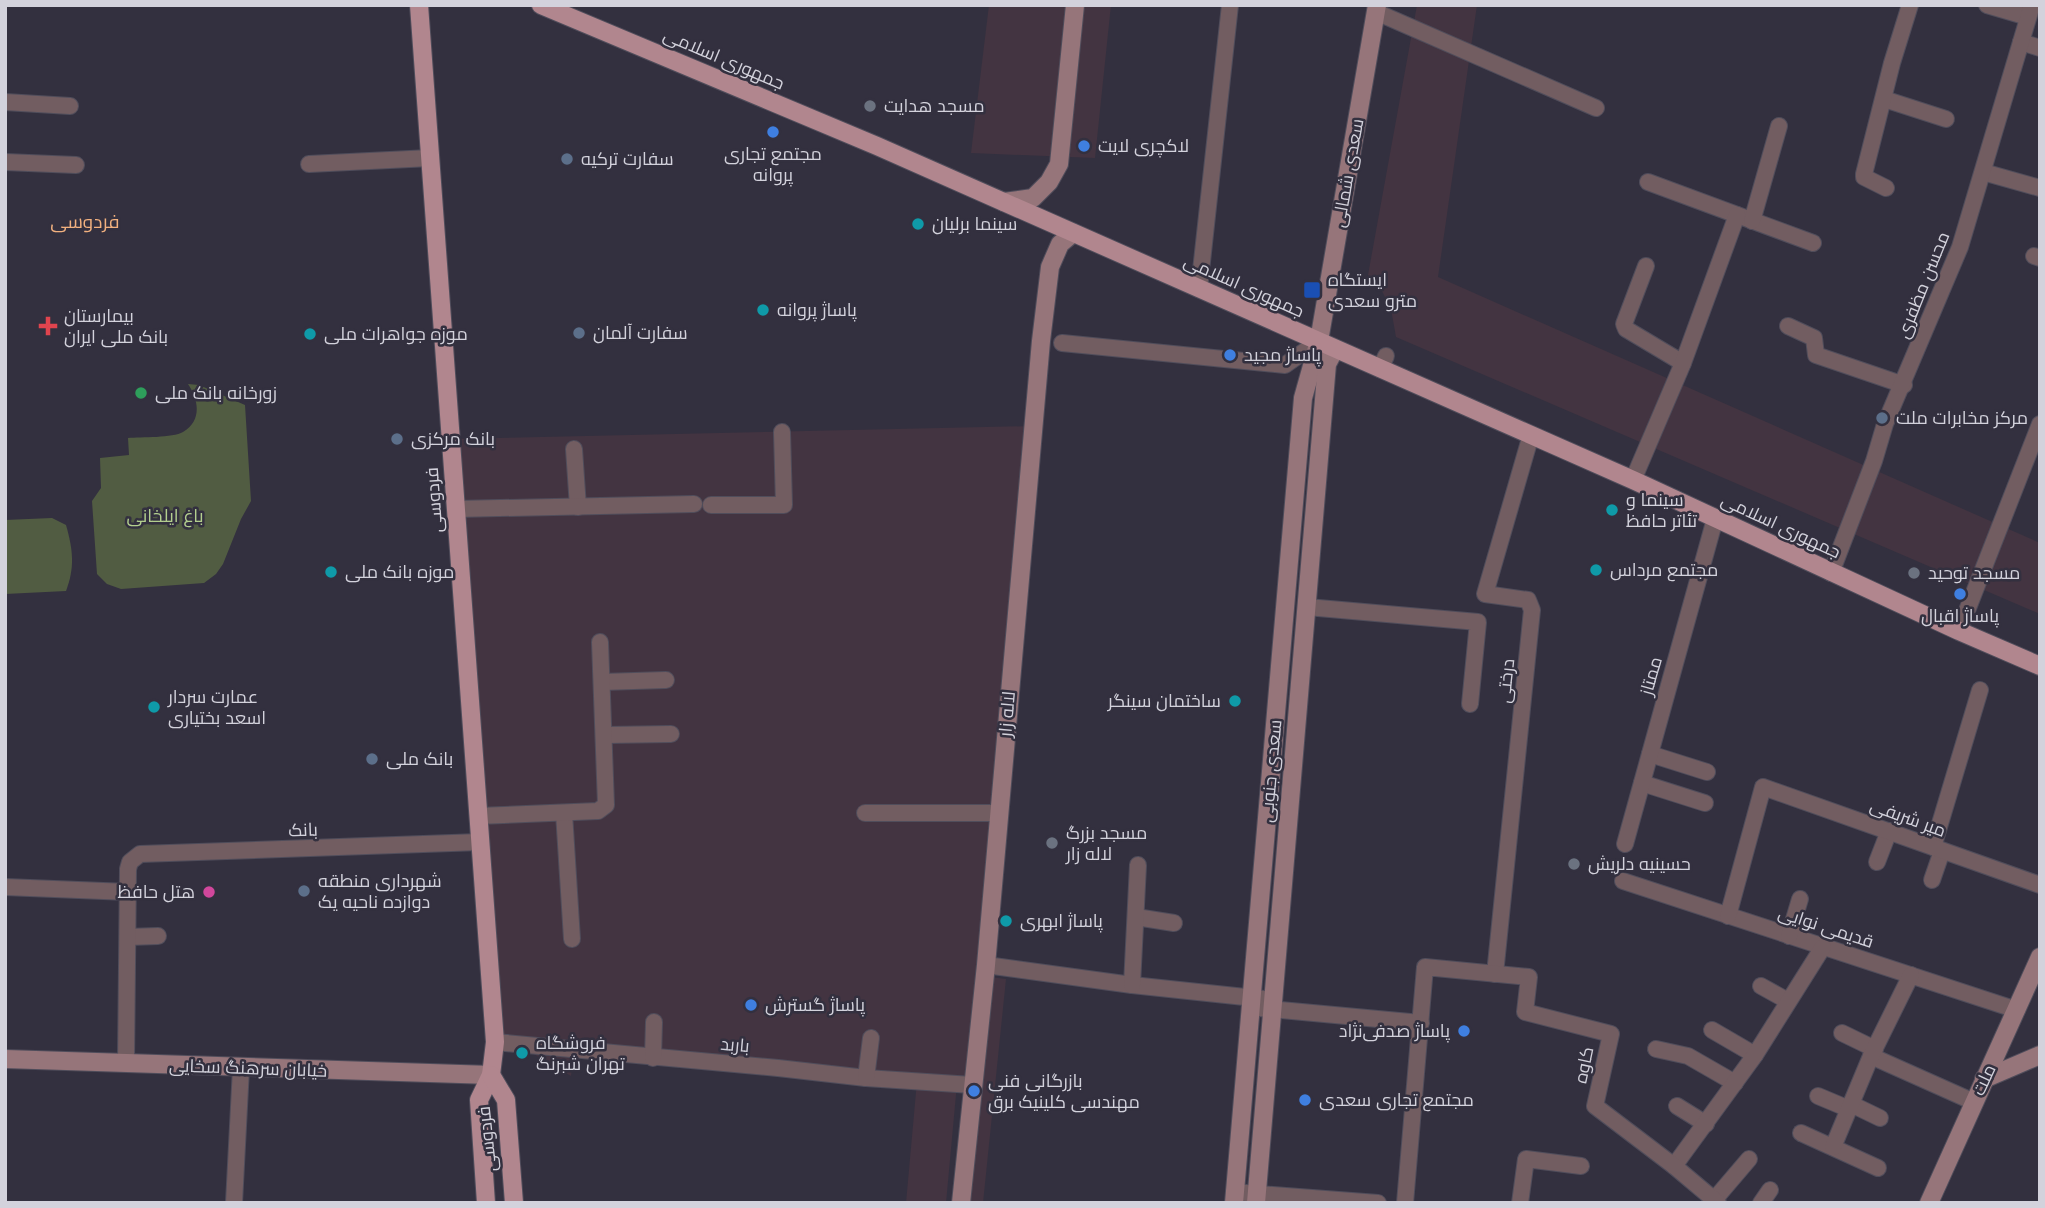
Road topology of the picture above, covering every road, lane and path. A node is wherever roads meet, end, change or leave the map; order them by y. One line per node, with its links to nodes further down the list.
1 (419, 5): 17 (main road, فردوسی)
2 (541, 5): 25 (main road, جمهوری اسلامی)
3 (1075, 5): 25 (main road)
4 (1230, 5): 30 (street)
5 (1910, 5): 11 (street)
6 (1987, 5): 8 (street)
7 (1377, 9): 14 (street); 33 (main road, سعدی شمالی)
8 (2030, 11): 9 (street, محسن مظفری)
9 (2021, 42): 10 (street); 21 (street, محسن مظفری)
10 (2040, 48)
11 (1884, 99): 15 (street); 23 (street)
12 (5, 102): 13 (street)
13 (70, 106)
14 (1596, 108)
15 (1946, 119)
16 (1779, 126): 26 (street)
17 (430, 158): 19 (street); 45 (main road, فردوسی)
18 (5, 162): 20 (street)
19 (309, 164)
20 (76, 165)
21 (1983, 172): 24 (street); 35 (street, محسن مظفری)
22 (1648, 182): 26 (street)
23 (1886, 188)
24 (2040, 188)
25 (1004, 202): 27 (main road, جمهوری اسلامی)
26 (1745, 218): 28 (street); 34 (street)
27 (1073, 233): 30 (main road, جمهوری اسلامی); 65 (main road, لاله زار)
28 (1812, 243)
29 (1646, 266): 34 (street)
30 (1199, 289): 33 (main road, جمهوری اسلامی)
31 (1788, 326): 35 (street)
32 (1062, 343): 33 (street)
33 (1327, 345): 38 (main road, جمهوری اسلامی); 39 (main road, سعدی جنوبی); 40 (main road, سعدی جنوبی)
34 (1683, 363): 42 (street)
35 (1904, 385): 48 (street, محسن مظفری)
36 (2040, 424): 50 (street)
37 (782, 432): 44 (street)
38 (1531, 435): 42 (main road, جمهوری اسلامی); 89 (street, درختی)
39 (1299, 438): 40 (main road); 94 (main road, سعدی جنوبی)
40 (1321, 442): 49 (main road, سعدی جنوبی)
41 (574, 449): 46 (street)
42 (1633, 480): 47 (main road, جمهوری اسلامی)
43 (694, 504): 46 (street)
44 (711, 505)
45 (456, 509): 46 (street); 66 (main road, فردوسی)
46 (589, 509)
47 (1715, 519): 48 (main road, جمهوری اسلامی); 59 (street, ممتاز)
48 (1831, 573): 50 (main road, جمهوری اسلامی)
49 (1307, 607): 56 (street); 95 (main road, سعدی جنوبی)
50 (1959, 631): 52 (main road, جمهوری اسلامی)
51 (600, 642): 54 (street)
52 (2040, 666)
53 (666, 680): 54 (street)
54 (602, 682): 58 (street)
55 (1980, 690): 70 (street)
56 (1470, 704)
57 (671, 734): 58 (street)
58 (605, 735): 63 (street)
59 (1650, 754): 60 (street); 61 (street, ممتاز)
60 (1707, 772)
61 (1642, 783): 62 (street); 69 (street, ممتاز)
62 (1705, 803)
63 (564, 813): 66 (street); 85 (street)
64 (865, 813): 65 (street)
65 (998, 813): 88 (main road, لاله زار)
66 (478, 816): 68 (main road, فردوسی)
67 (1889, 831): 70 (street, میر شریفی); 71 (street); 79 (street, میر شریفی)
68 (480, 842): 77 (street, بانک); 102 (main road, فردوسی)
69 (1625, 844)
70 (1938, 849): 73 (street); 75 (street, میر شریفی)
71 (1877, 862)
72 (1138, 865): 80 (street)
73 (1932, 880)
74 (1623, 881): 79 (street, قدیمی نوایی)
75 (2040, 886)
76 (5, 887): 77 (street)
77 (128, 892): 84 (street)
78 (1800, 899): 83 (street)
79 (1728, 916): 83 (street, قدیمی نوایی)
80 (1136, 917): 81 (street); 91 (street)
81 (1174, 923)
82 (158, 936): 84 (street)
83 (1789, 936): 86 (street, قدیمی نوایی)
84 (128, 937): 109 (street)
85 (572, 939)
86 (1823, 947): 90 (street, قدیمی نوایی); 93 (street)
87 (2040, 957): 96 (main road, ملت)
88 (986, 965): 91 (street); 115 (main road, لاله زار)
89 (1495, 974): 98 (street); 126 (street, کاوه)
90 (1911, 975): 96 (street, قدیمی نوایی); 104 (street)
91 (1132, 985): 94 (street)
92 (1761, 986): 93 (street)
93 (1788, 1001): 105 (street)
94 (1251, 1003): 95 (street); 128 (main road, سعدی جنوبی)
95 (1273, 1005): 98 (street); 129 (main road, سعدی جنوبی)
96 (2017, 1010): 113 (main road, ملت)
97 (654, 1022): 107 (street)
98 (1421, 1023): 136 (street)
99 (1712, 1030): 105 (street)
100 (1842, 1033): 104 (street)
101 (871, 1038): 112 (street)
102 (495, 1042): 107 (street, باربد); 111 (main road, فردوسی)
103 (1656, 1049): 114 (street)
104 (1873, 1052): 117 (street); 119 (street)
105 (1755, 1055): 114 (street)
106 (2040, 1055): 113 (main road)
107 (653, 1058): 112 (street, باربد)
108 (5, 1059): 109 (main road, خیابان سرهنگ سخایی)
109 (126, 1063): 110 (main road, خیابان سرهنگ سخایی)
110 (241, 1068): 111 (main road, خیابان سرهنگ سخایی); 131 (street)
111 (491, 1075): 132 (main road, فردوسی); 133 (main road, فردوسی)
112 (866, 1079): 115 (street, باربد)
113 (1984, 1079): 117 (main road, ملت)
114 (1735, 1083): 121 (street)
115 (972, 1085): 134 (main road, لاله زار)
116 (1818, 1096): 119 (street)
117 (1974, 1102): 138 (main road, ملت)
118 (1678, 1106): 121 (street)
119 (1850, 1106): 120 (street); 123 (street)
120 (1880, 1118)
121 (1706, 1125): 126 (street)
122 (1801, 1133): 123 (street)
123 (1833, 1147): 127 (street)
124 (1749, 1159): 130 (street)
125 (1581, 1166): 137 (street)
126 (1674, 1166): 130 (street, کاوه)
127 (1878, 1168)
128 (1234, 1198): 129 (street)
129 (1256, 1198): 135 (street)
130 (1716, 1201)
131 (234, 1203)
132 (486, 1203)
133 (514, 1203)
134 (961, 1203)
135 (1378, 1203)
136 (1405, 1203)
137 (1520, 1203)
138 (1928, 1203)

